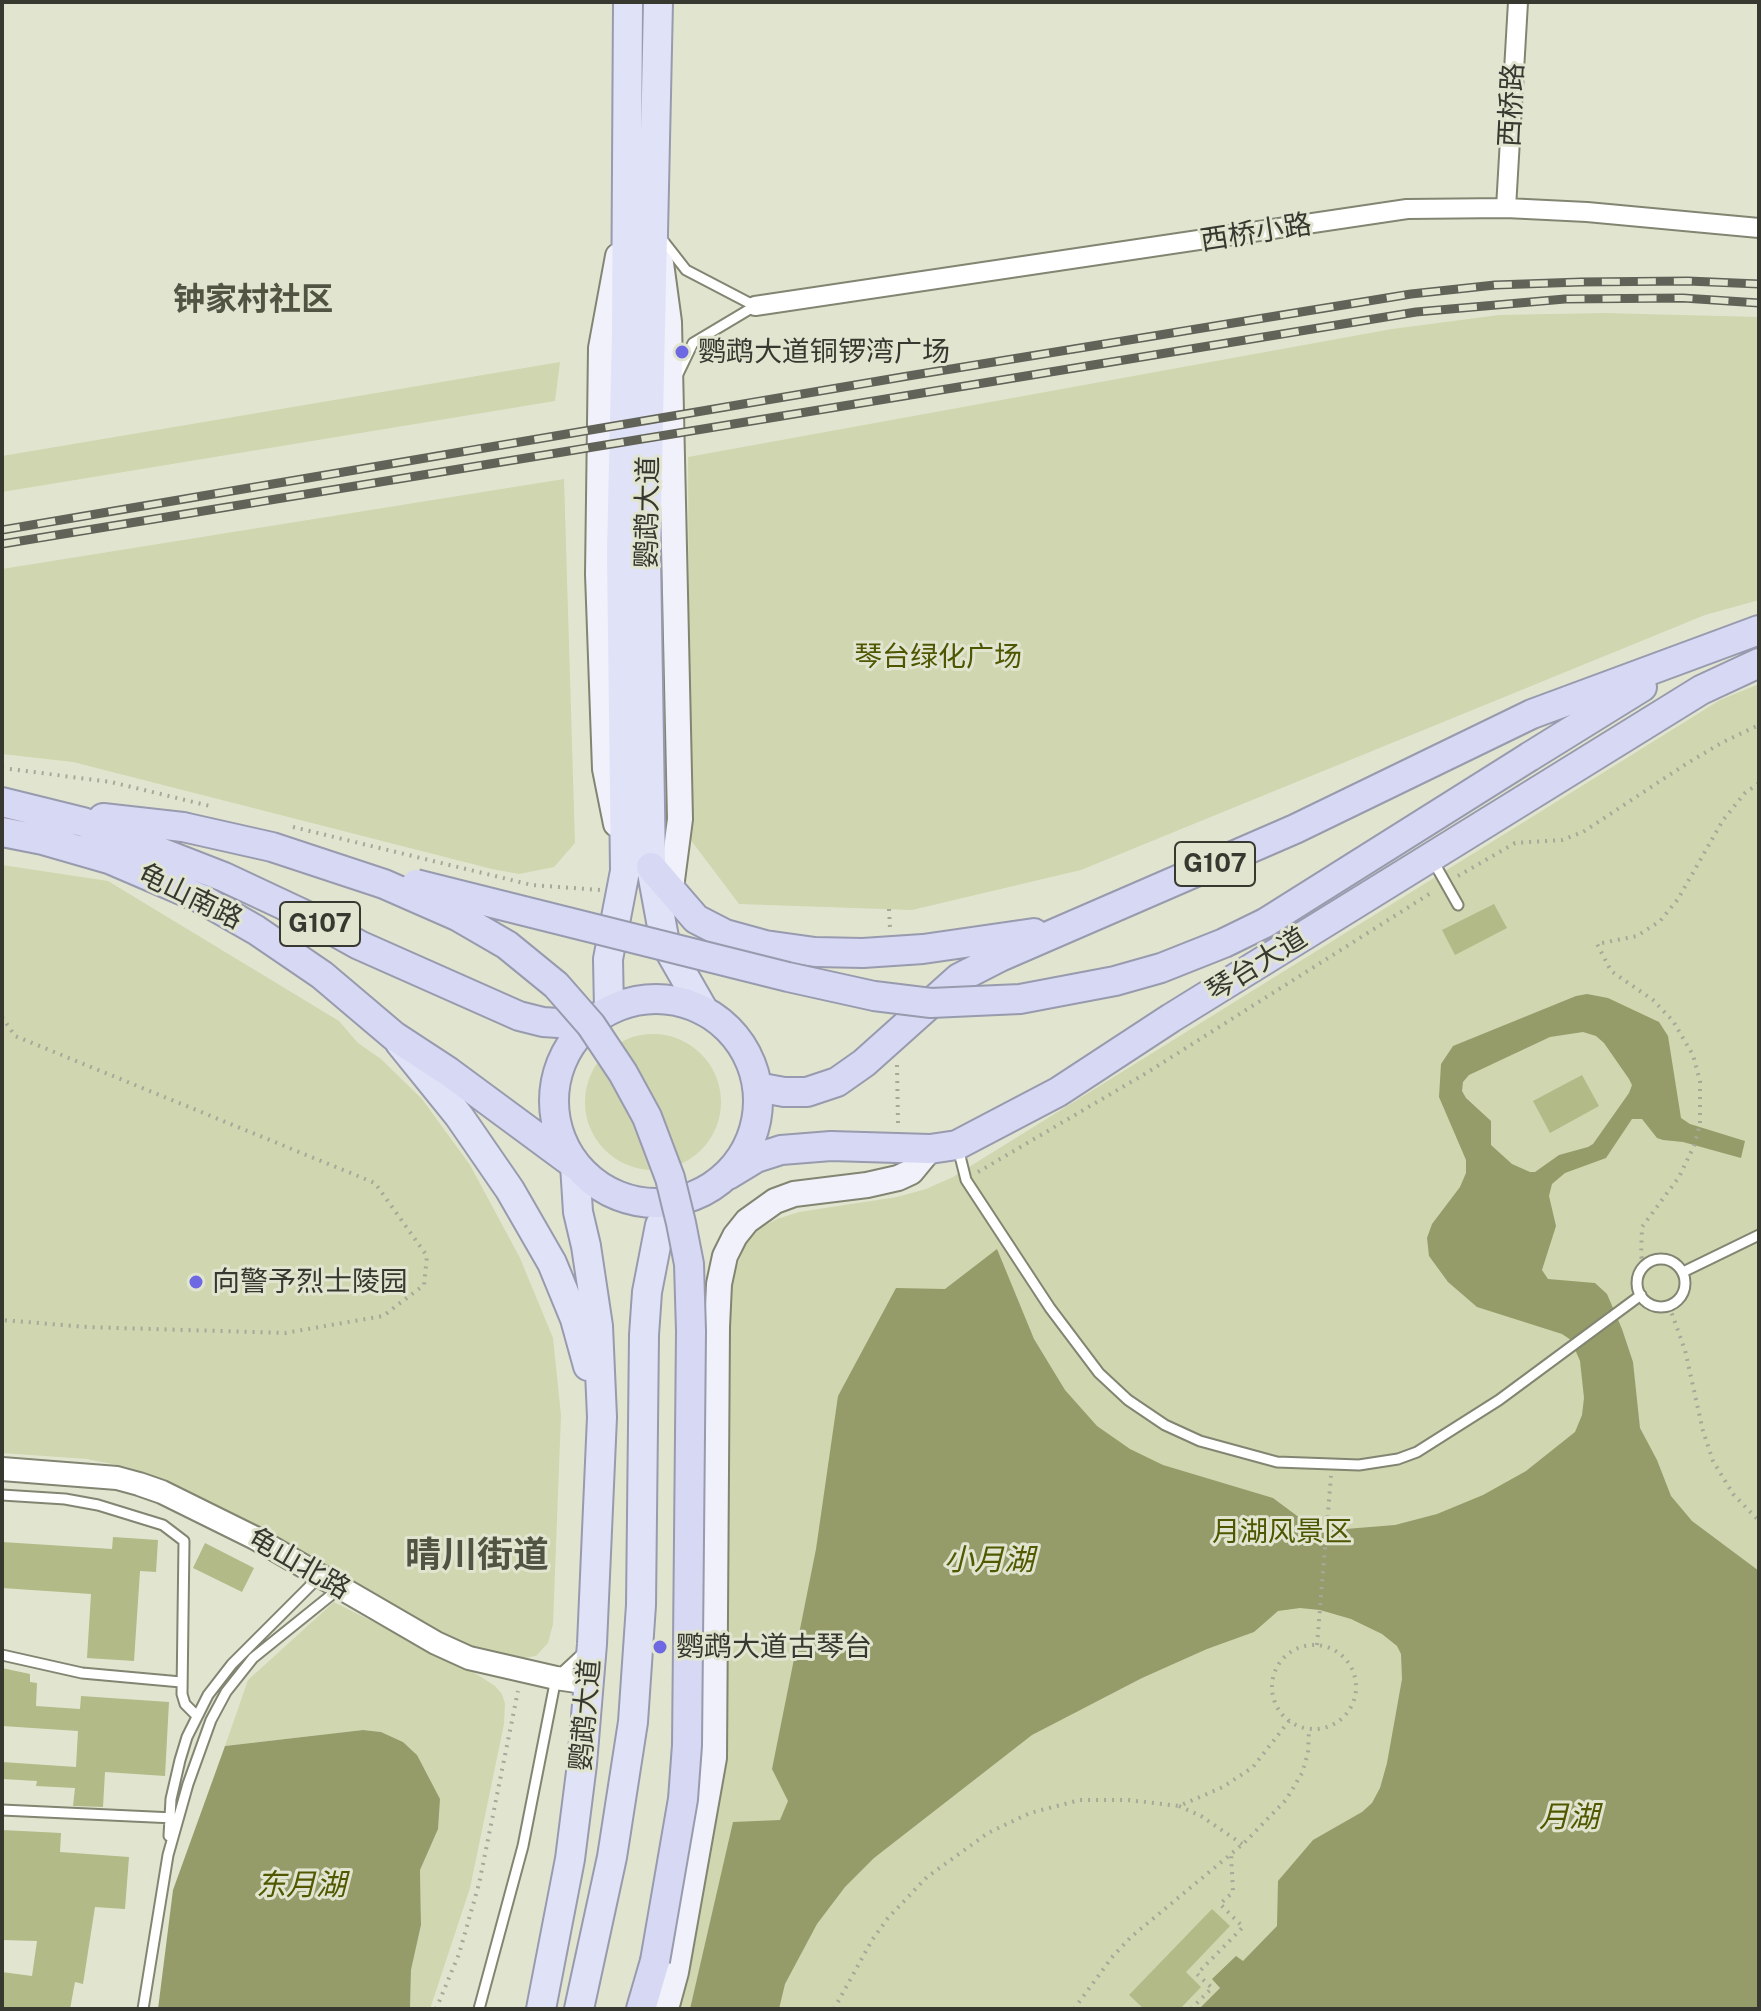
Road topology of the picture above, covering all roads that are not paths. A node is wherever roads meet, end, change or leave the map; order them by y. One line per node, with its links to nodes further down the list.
1 (628, 2): 5 (main road, 鹦鹉大道)
2 (658, 2): 5 (main road, 鹦鹉大道)
3 (1518, 2): 4 (street, 西桥路)
4 (1506, 208): 6 (street, 西桥小路); 7 (street, 西桥小路)
5 (646, 218): 7 (lane); 8 (main road); 17 (main road, 鹦鹉大道); 17 (main road)
6 (1759, 228)
7 (755, 306): 8 (lane)
8 (671, 387): 18 (main road)
9 (1759, 630): 10 (highway, G107)
10 (1697, 653): 15 (highway, bridge); 20 (highway, G107)
11 (1759, 663): 16 (highway, 琴台大道 / G107)
12 (2, 802): 13 (highway, G107)
13 (55, 813): 15 (highway, bridge); 22 (highway, G107)
14 (2, 832): 23 (highway, 龟山南路 / G107)
15 (272, 847): 49 (highway, bridge)
16 (1432, 858): 19 (lane); 25 (highway, 琴台大道 / G107)
17 (633, 876): 18 (highway); 21 (main road, 鹦鹉大道); 22 (main road, 鹦鹉大道)
18 (671, 888): 20 (highway)
19 (1458, 905)
20 (1070, 929): 24 (highway, G107)
21 (704, 1011): 22 (highway, G107); 24 (highway, G107)
22 (598, 1018): 26 (highway, G107)
23 (394, 1036): 26 (highway, G107); 32 (main road)
24 (757, 1083): 27 (highway, G107)
25 (943, 1147): 27 (highway, 琴台大道 / G107); 31 (lane); 50 (main road)
26 (575, 1165): 28 (highway, G107); 32 (main road)
27 (728, 1175): 28 (highway, G107)
28 (684, 1200): 48 (main road, 鹦鹉大道)
29 (1759, 1235): 30 (lane)
30 (1683, 1272): 31 (lane); 31 (lane)
31 (1641, 1295)
32 (602, 1417): 37 (main road, 鹦鹉大道)
33 (2, 1469): 35 (street, 龟山北路)
34 (2, 1495): 40 (lane)
35 (320, 1576): 36 (street, 龟山北路); 42 (lane)
36 (340, 1588): 39 (street, 龟山北路); 44 (lane)
37 (592, 1644): 39 (lane); 41 (main road, 鹦鹉大道)
38 (2, 1655): 40 (lane)
39 (556, 1678): 41 (street, 龟山北路); 47 (lane)
40 (181, 1682): 42 (lane)
41 (590, 1683): 45 (main road, 鹦鹉大道)
42 (197, 1716): 44 (lane)
43 (2, 1810): 44 (lane)
44 (174, 1818): 46 (lane)
45 (538, 2002)
46 (143, 2009)
47 (479, 2009)
48 (579, 2009)
49 (641, 2009)
50 (666, 2009)

